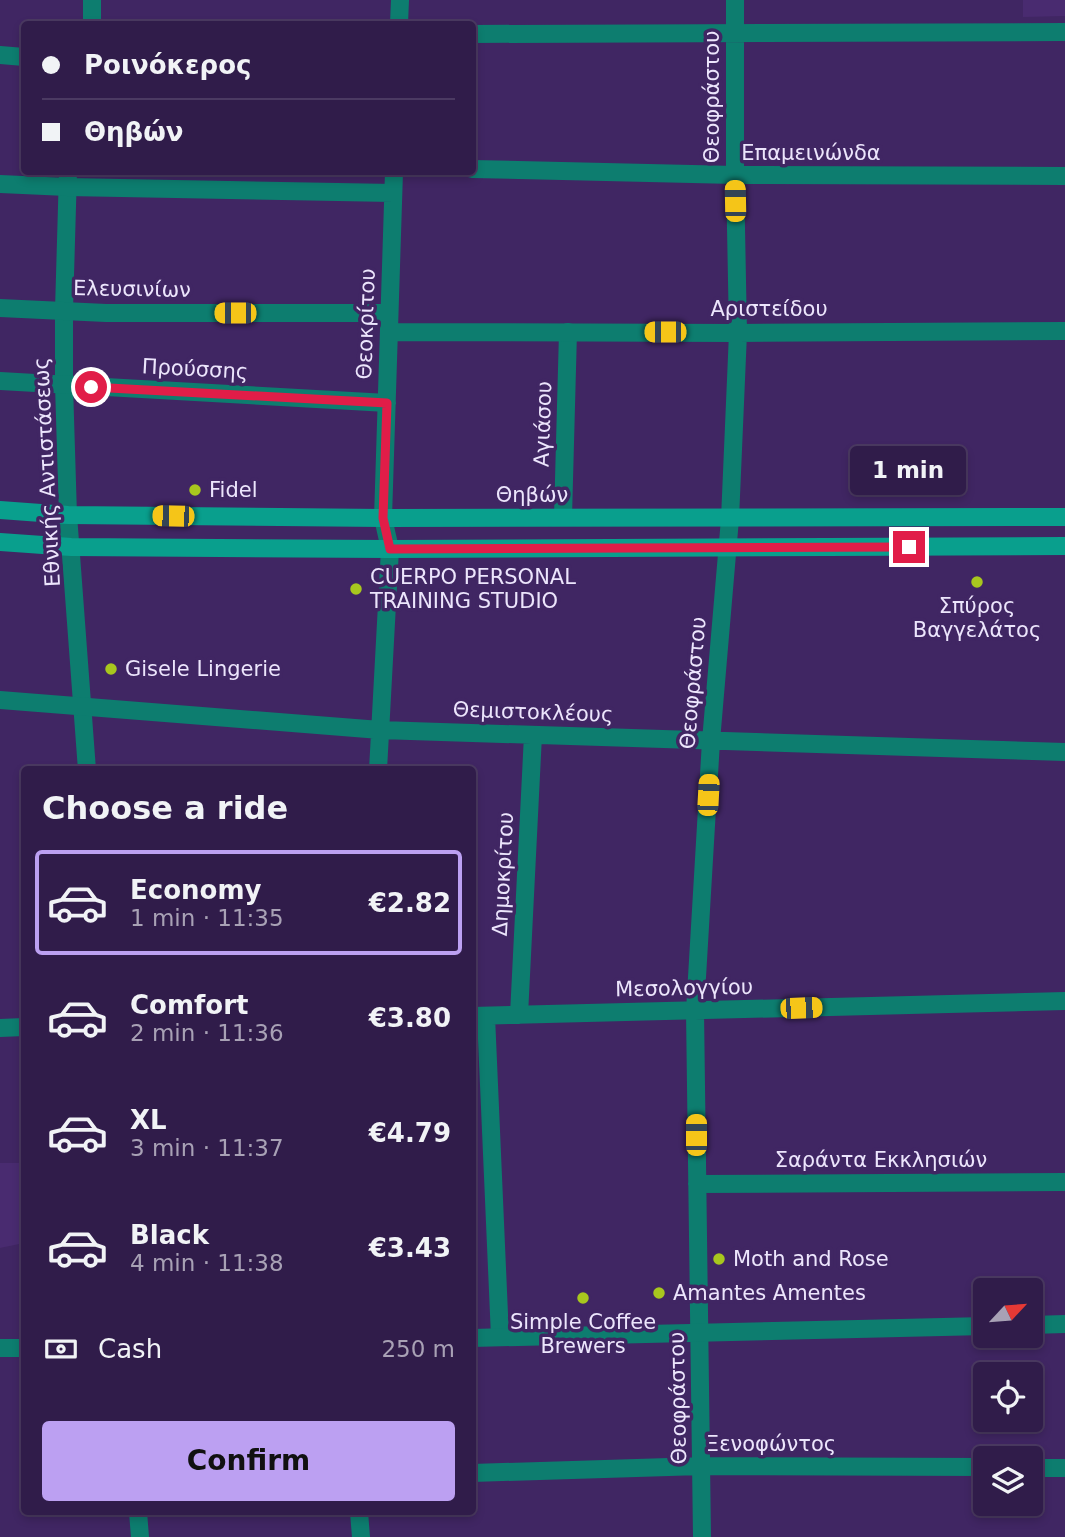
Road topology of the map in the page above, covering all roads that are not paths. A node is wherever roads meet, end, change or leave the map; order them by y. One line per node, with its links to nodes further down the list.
1 (92, 0): 4 (street)
2 (400, 0): 5 (street)
3 (735, 0): 7 (street, Θεοφράστου)
4 (92, 21)
5 (399, 21)
6 (1065, 32): 7 (street)
7 (736, 33): 8 (street); 13 (street, Θεοφράστου)
8 (476, 34)
9 (0, 55): 10 (street)
10 (21, 57)
11 (476, 169): 13 (street, Επαμεινώνδα)
12 (394, 175): 17 (street, Θεοκρίτου)
13 (735, 175): 14 (street, Επαμεινώνδα); 23 (street, Θεοφράστου)
14 (1065, 176)
15 (67, 179): 16 (street); 17 (street); 19 (street, Εθνικής Αντιστάσεως)
16 (0, 184)
17 (393, 193): 20 (street, Θεοκρίτου)
18 (0, 308): 19 (street, Ελευσινίων)
19 (64, 310): 20 (street, Ελευσινίων); 25 (street, Εθνικής Αντιστάσεως)
20 (389, 323): 22 (street, Αριστείδου); 26 (street, Θεοκρίτου)
21 (1065, 331): 23 (street, Αριστείδου)
22 (568, 332): 23 (street, Αριστείδου); 29 (street, Αγιάσου)
23 (737, 332): 32 (street, Θεοφράστου)
24 (0, 381): 25 (street, Προύσσης)
25 (64, 385): 26 (street, Προύσσης); 28 (street, Εθνικής Αντιστάσεως)
26 (387, 403): 31 (street, Θεοκρίτου)
27 (0, 510): 28 (main road, Θηβών)
28 (68, 514): 31 (main road, Θηβών); 35 (street, Εθνικής Αντιστάσεως)
29 (563, 517): 31 (main road, Θηβών); 32 (main road, Θηβών)
30 (1065, 517): 32 (main road, Θηβών)
31 (383, 518): 37 (street, Θεοκρίτου)
32 (730, 519): 36 (street, Θεοφράστου)
33 (0, 542): 35 (main road)
34 (1065, 546): 36 (main road)
35 (71, 547): 37 (main road); 39 (street, Εθνικής Αντιστάσεως)
36 (727, 548): 37 (main road); 42 (street, Θεοφράστου)
37 (390, 549): 40 (street, Θεοκρίτου)
38 (0, 700): 39 (street, Θεμιστοκλέους)
39 (83, 706): 40 (street, Θεμιστοκλέους); 44 (street, Εθνικής Αντιστάσεως)
40 (380, 730): 41 (street, Θεμιστοκλέους); 45 (street, Θεοκρίτου)
41 (533, 735): 42 (street, Θεμιστοκλέους); 48 (street, Δημοκρίτου)
42 (711, 741): 43 (street, Θεμιστοκλέους); 47 (street, Θεοφράστου)
43 (1065, 752)
44 (87, 766)
45 (378, 766)
46 (1065, 1001): 47 (street, Μεσολογγίου)
47 (695, 1011): 48 (street, Μεσολογγίου); 53 (street, Θεοφράστου)
48 (519, 1015): 49 (street, Μεσολογγίου)
49 (479, 1016): 58 (street)
50 (21, 1027): 51 (street)
51 (0, 1028)
52 (1065, 1182): 53 (street, Σαράντα Εκκλησιών)
53 (697, 1184): 57 (street, Θεοφράστου)
54 (1065, 1324): 55 (street)
55 (1043, 1325)
56 (973, 1326): 57 (street)
57 (700, 1333): 58 (street); 62 (street, Θεοφράστου)
58 (500, 1337): 59 (street)
59 (476, 1338)
60 (21, 1348): 61 (street)
61 (0, 1349)
62 (701, 1466): 63 (street, Ξενοφώντος); 66 (street, Ξενοφώντος); 71 (street, Θεοφράστου)
63 (973, 1467)
64 (1043, 1468): 65 (street)
65 (1065, 1468)
66 (476, 1473)
67 (138, 1515): 69 (street)
68 (359, 1515): 70 (street)
69 (141, 1537)
70 (361, 1537)
71 (702, 1537)

